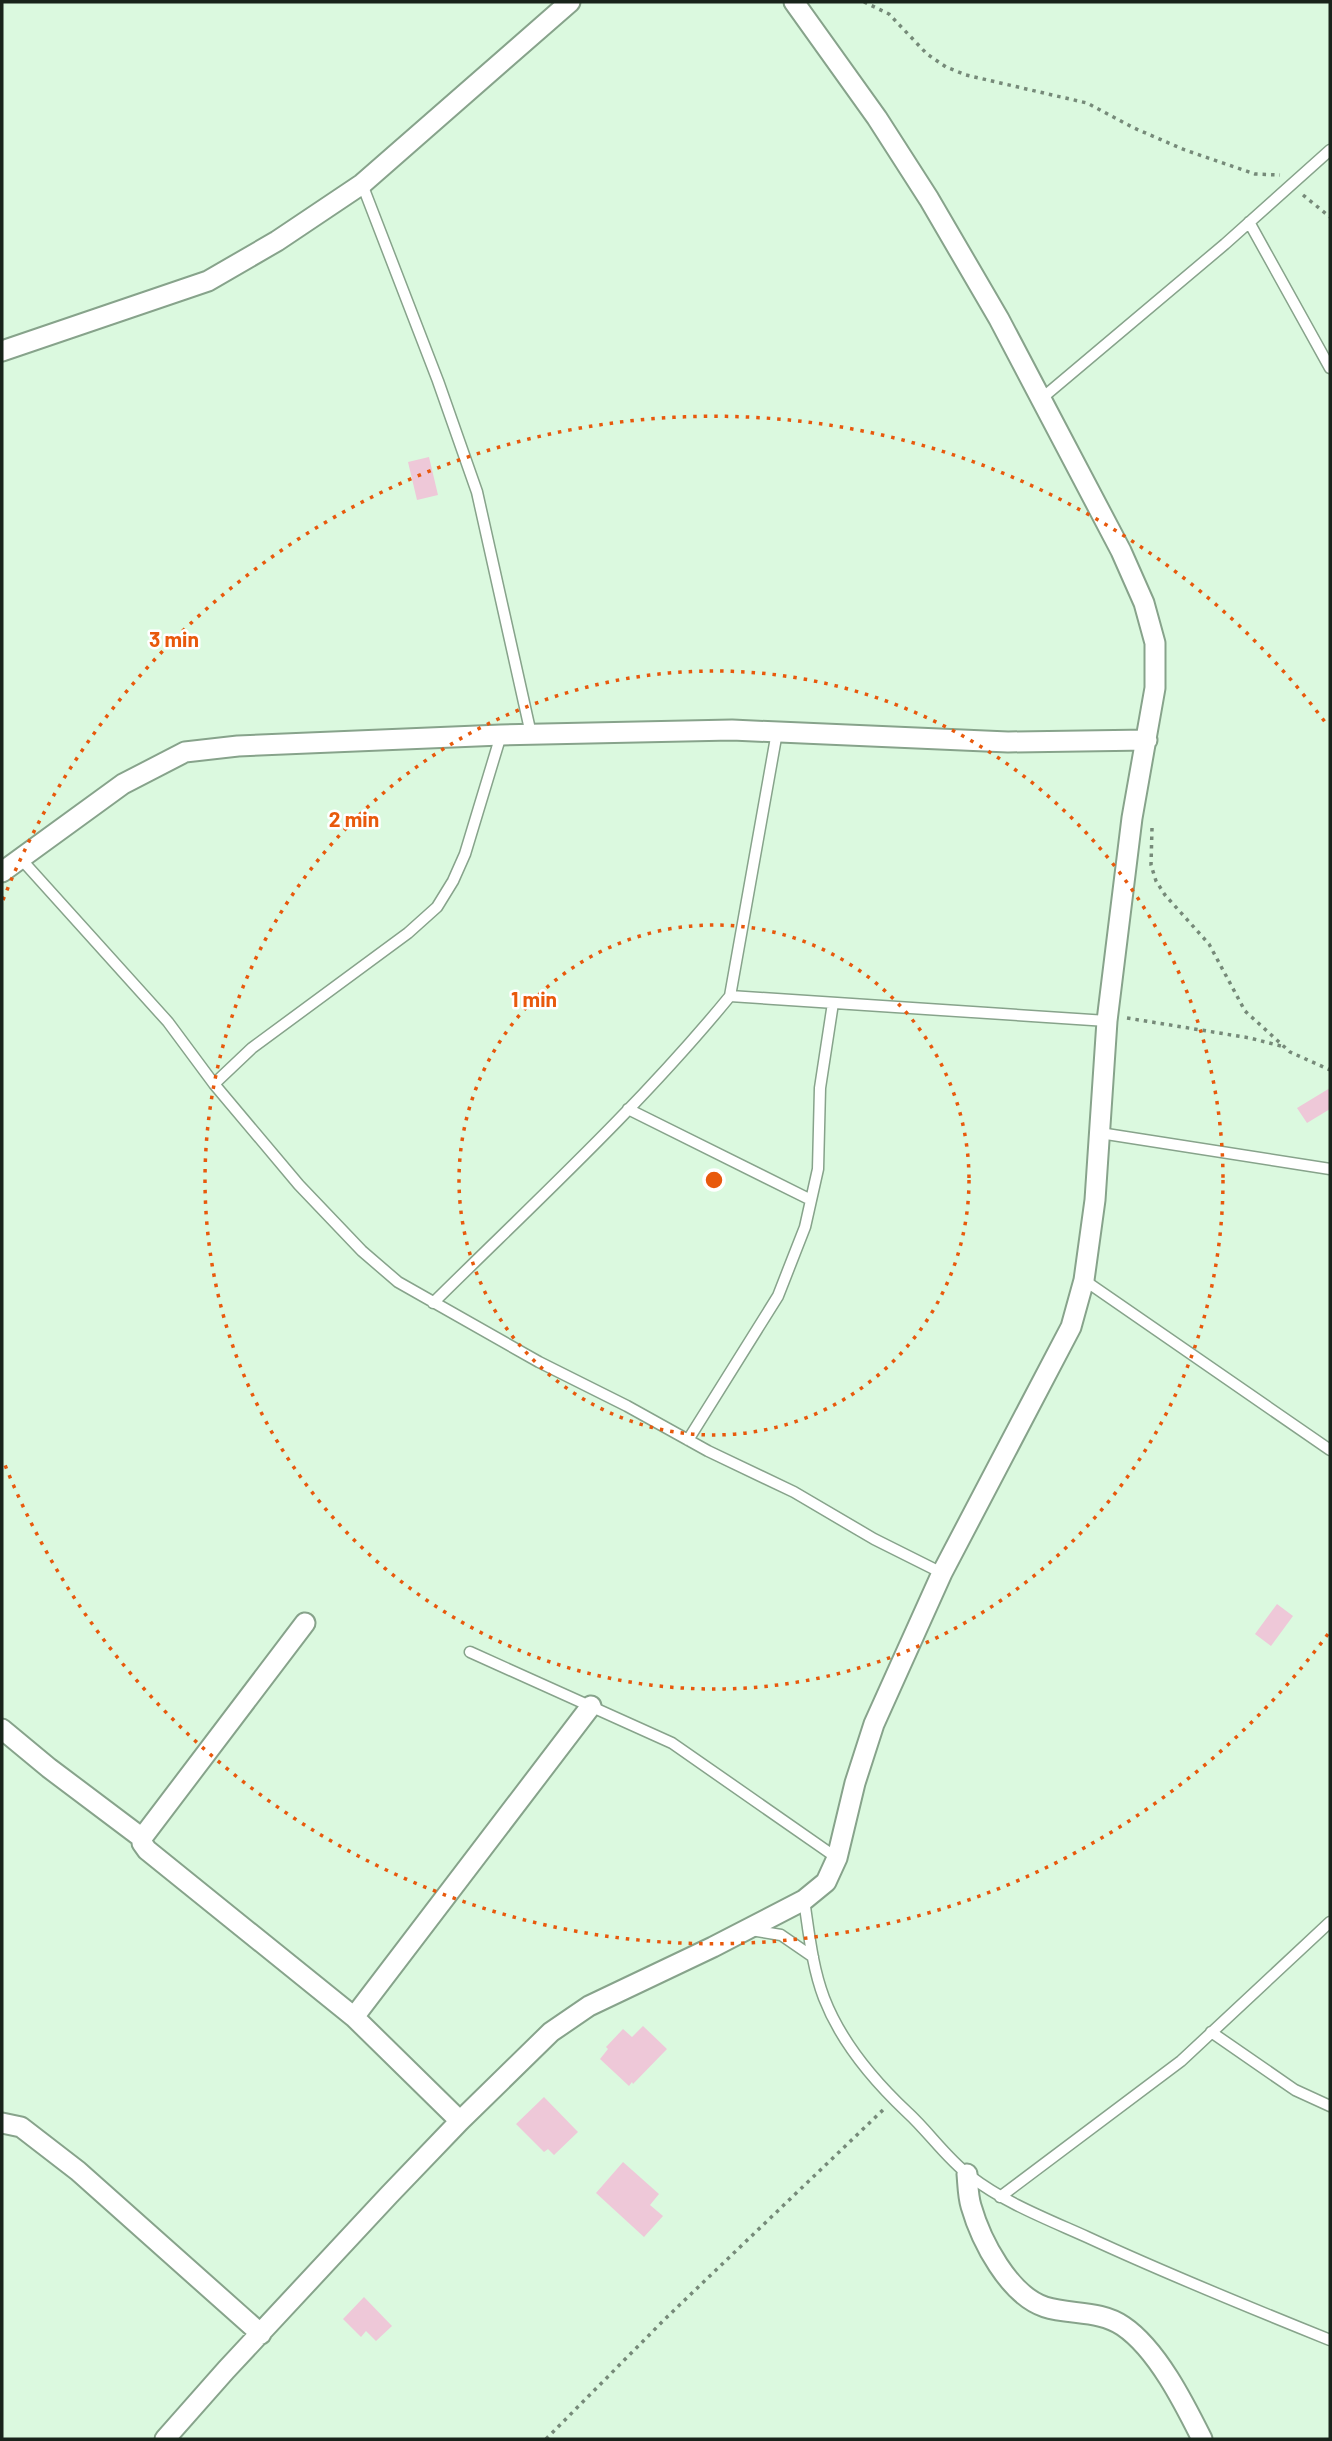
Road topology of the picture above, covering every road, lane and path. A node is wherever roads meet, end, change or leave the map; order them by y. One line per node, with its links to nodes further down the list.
1 (570, 2): 6 (street)
2 (794, 2): 12 (street)
3 (864, 2): 5 (path)
4 (1330, 150): 5 (lane)
5 (1300, 177): 7 (lane)
6 (362, 184): 10 (street); 15 (lane)
7 (1289, 187): 8 (path); 9 (lane)
8 (1330, 217)
9 (1249, 222): 11 (lane); 12 (lane)
10 (2, 351)
11 (1330, 368)
12 (1041, 399): 16 (street)
13 (777, 732): 15 (street); 16 (street); 20 (lane)
14 (501, 734): 15 (street); 18 (street); 25 (lane)
15 (531, 734)
16 (1147, 740): 22 (street)
17 (1152, 822): 23 (path)
18 (21, 859): 19 (street); 25 (lane)
19 (2, 872)
20 (730, 996): 21 (lane); 26 (lane)
21 (833, 1003): 22 (lane); 29 (lane)
22 (1107, 1017): 23 (path); 27 (street)
23 (1283, 1046): 24 (path)
24 (1330, 1070)
25 (214, 1084): 31 (lane)
26 (628, 1109): 29 (lane); 31 (lane)
27 (1100, 1133): 28 (lane); 30 (street)
28 (1330, 1170)
29 (811, 1200): 32 (lane)
30 (1084, 1280): 33 (lane); 34 (street)
31 (433, 1303): 32 (lane)
32 (688, 1440): 34 (lane)
33 (1330, 1450)
34 (942, 1573): 40 (street)
35 (305, 1623): 39 (street)
36 (470, 1652): 37 (lane)
37 (591, 1706): 40 (lane); 45 (street)
38 (2, 1729): 39 (street)
39 (142, 1838): 45 (street)
40 (837, 1858): 41 (street)
41 (804, 1900): 43 (street); 44 (lane)
42 (1330, 1922): 46 (lane)
43 (746, 1930): 44 (lane); 49 (street)
44 (813, 1957): 47 (lane)
45 (354, 2017): 49 (street)
46 (1211, 2032): 48 (lane); 52 (lane)
47 (893, 2101): 51 (lane); 56 (path)
48 (1330, 2106)
49 (460, 2121): 53 (street)
50 (2, 2123): 53 (street)
51 (967, 2174): 52 (lane); 57 (street)
52 (1000, 2197): 54 (lane)
53 (261, 2333): 55 (street)
54 (1330, 2340)
55 (166, 2439)
56 (546, 2439)
57 (1202, 2439)

